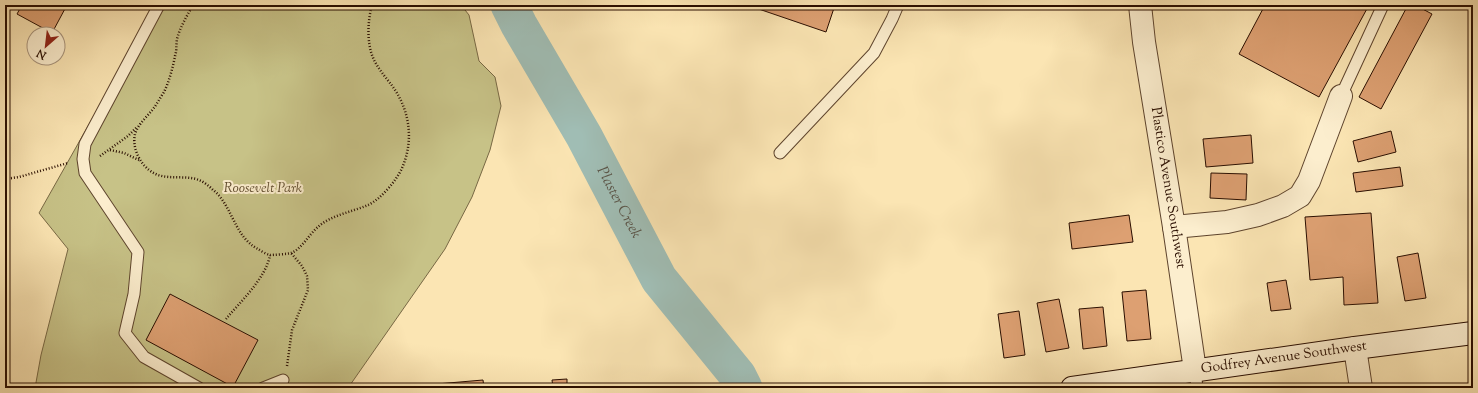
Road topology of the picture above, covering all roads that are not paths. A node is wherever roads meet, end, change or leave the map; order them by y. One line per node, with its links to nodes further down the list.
1 (159, 5): 12 (lane)
2 (898, 5): 6 (lane)
3 (1140, 5): 7 (street, Plastico Avenue Southwest)
4 (1383, 5): 5 (lane)
5 (1341, 96): 7 (street)
6 (780, 153)
7 (1174, 227): 10 (street, Plastico Avenue Southwest)
8 (1473, 333): 9 (street, Godfrey Avenue Southwest)
9 (1354, 348): 10 (street, Godfrey Avenue Southwest); 15 (street)
10 (1196, 379): 14 (street, Godfrey Avenue Southwest)
11 (283, 380): 13 (lane)
12 (199, 388)
13 (263, 388)
14 (1072, 388)
15 (1361, 388)

